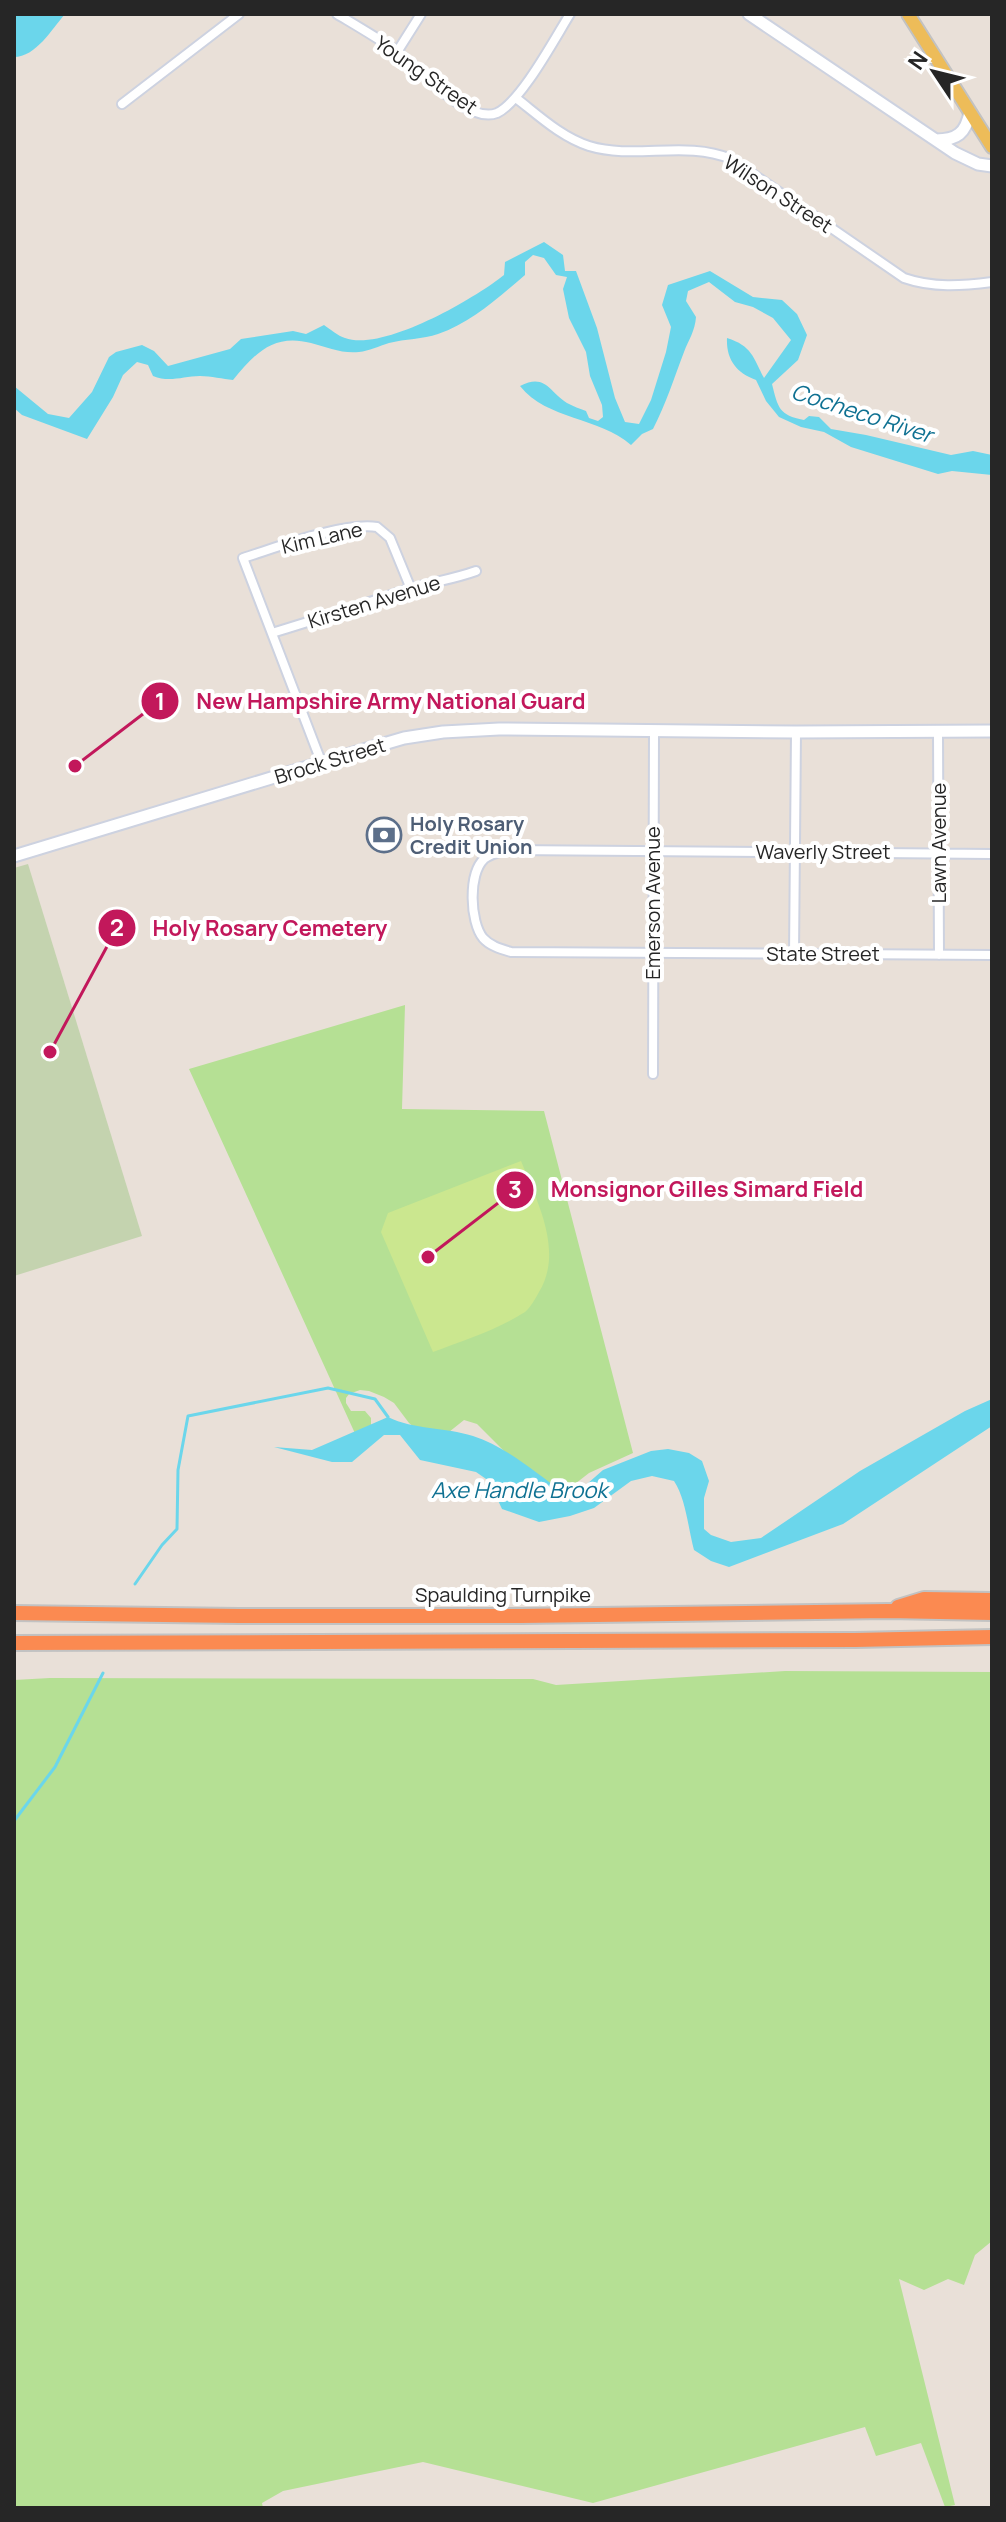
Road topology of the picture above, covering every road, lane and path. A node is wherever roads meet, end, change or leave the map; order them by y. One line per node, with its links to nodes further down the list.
1 (239, 14): 9 (street)
2 (337, 14): 7 (street, Young Street)
3 (421, 14): 7 (street)
4 (570, 14): 8 (street)
5 (749, 14): 11 (street)
6 (908, 14): 10 (main road)
7 (397, 52): 8 (street, Young Street)
8 (516, 98): 14 (street, Wilson Street)
9 (122, 104)
10 (970, 112): 11 (street); 12 (main road)
11 (935, 140): 13 (street)
12 (992, 147)
13 (992, 166)
14 (992, 282)
15 (476, 571): 16 (street, Kirsten Avenue)
16 (411, 589): 17 (street, Kirsten Avenue); 17 (street, Kim Lane)
17 (272, 633): 22 (street)
18 (654, 731): 20 (street, Brock Street); 22 (street, Brock Street); 23 (street, Emerson Avenue)
19 (992, 731): 21 (street, Brock Street)
20 (796, 732): 21 (street, Brock Street); 24 (street)
21 (938, 732): 25 (street, Lawn Avenue)
22 (322, 764): 27 (street, Brock Street)
23 (654, 850): 24 (street, Waverly Street); 28 (street, Emerson Avenue); 28 (street, Waverly Street)
24 (795, 853): 25 (street, Waverly Street); 29 (street)
25 (939, 853): 26 (street, Waverly Street); 30 (street, Lawn Avenue)
26 (992, 854)
27 (14, 856)
28 (653, 952): 29 (street, State Street); 32 (street, Emerson Avenue)
29 (794, 955): 30 (street, State Street)
30 (939, 955): 31 (street, State Street)
31 (992, 955)
32 (653, 1074)
33 (992, 1600): 34 (highway)
34 (888, 1611): 35 (highway, Spaulding Turnpike); 36 (highway, Spaulding Turnpike)
35 (14, 1613)
36 (992, 1613)
37 (992, 1637): 38 (highway)
38 (14, 1643)

